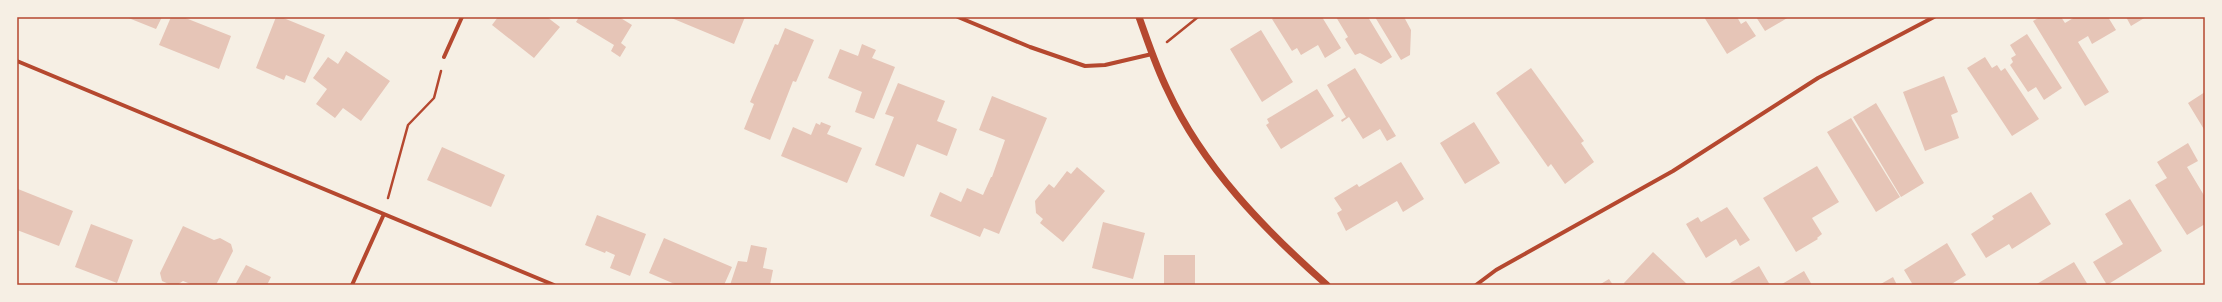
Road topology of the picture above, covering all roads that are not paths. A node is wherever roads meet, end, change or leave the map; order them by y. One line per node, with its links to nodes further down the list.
1 (462, 17): 6 (street)
2 (958, 17): 5 (street)
3 (1139, 17): 5 (street)
4 (1934, 17): 12 (street)
5 (1152, 54): 11 (street)
6 (444, 57)
7 (17, 62): 8 (street)
8 (384, 214): 9 (street); 10 (street)
9 (352, 285)
10 (554, 285)
11 (1327, 285)
12 (1476, 285)

